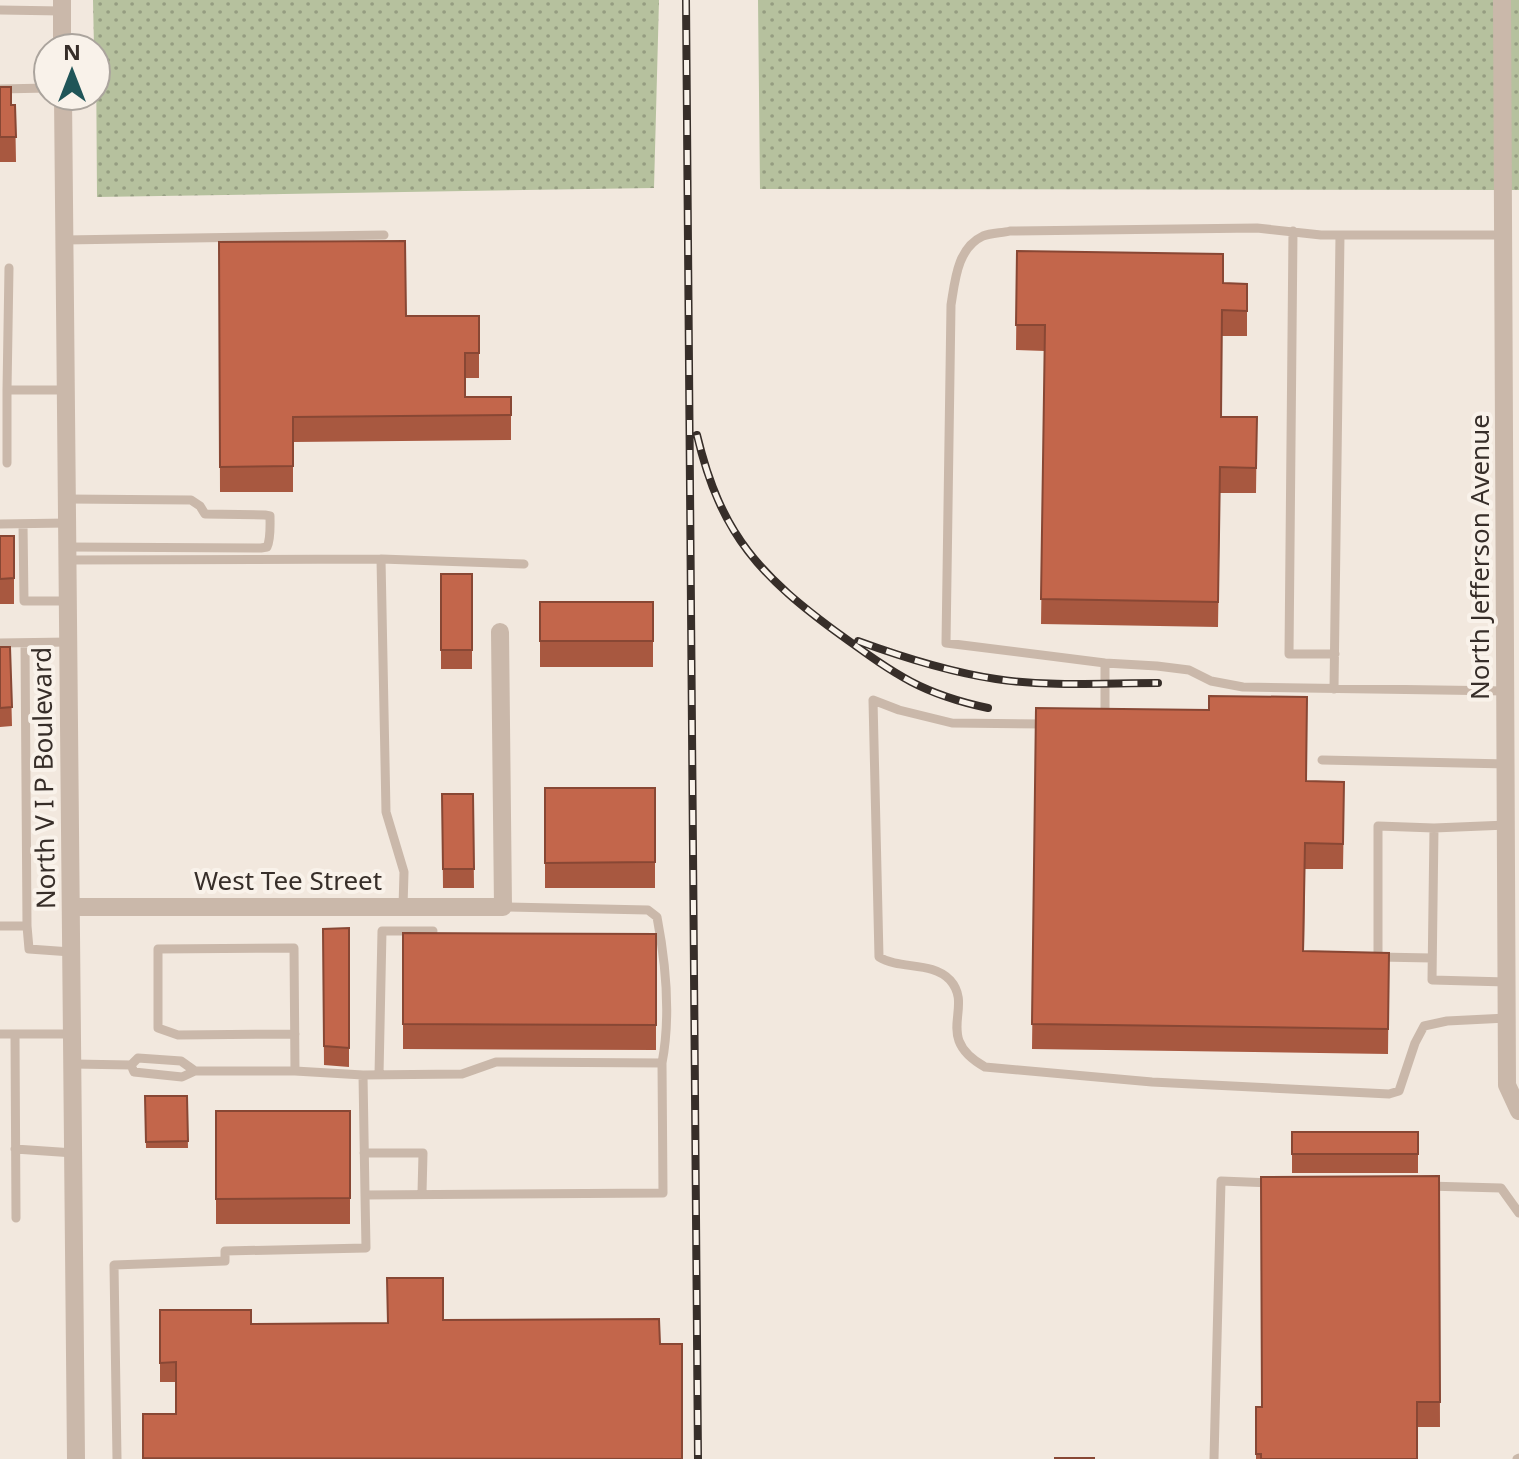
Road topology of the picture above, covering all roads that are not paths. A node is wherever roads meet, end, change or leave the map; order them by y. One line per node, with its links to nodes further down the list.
1 (1502, 0): 11 (street, North Jefferson Avenue)
2 (62, 6): 3 (lane); 4 (street)
3 (0, 10)
4 (62, 32)
5 (32, 88): 6 (lane)
6 (0, 89)
7 (63, 112): 12 (street, North V I P Boulevard)
8 (1293, 231): 10 (lane); 29 (lane); 30 (lane)
9 (384, 235): 12 (lane)
10 (1340, 235): 11 (lane); 29 (lane)
11 (1504, 235): 32 (street, North Jefferson Avenue)
12 (64, 240): 15 (street, North V I P Boulevard)
13 (9, 268): 14 (lane)
14 (7, 390): 15 (lane); 16 (lane)
15 (66, 390): 17 (street, North V I P Boulevard)
16 (7, 463)
17 (67, 499): 18 (street, North V I P Boulevard); 21 (lane)
18 (67, 523): 20 (lane); 21 (street, North V I P Boulevard)
19 (0, 524): 20 (lane)
20 (23, 524): 24 (lane)
21 (67, 554): 22 (lane); 24 (street, North V I P Boulevard)
22 (381, 559): 23 (lane); 40 (lane)
23 (524, 564)
24 (68, 601): 26 (street, North V I P Boulevard)
25 (500, 632): 41 (street)
26 (69, 642): 28 (lane); 39 (street, North V I P Boulevard)
27 (0, 643): 28 (lane)
28 (25, 643): 43 (lane)
29 (1335, 654): 31 (lane)
30 (1105, 663): 31 (lane); 34 (lane)
31 (1334, 689): 32 (lane)
32 (1507, 691): 36 (street, North Jefferson Avenue)
33 (1059, 724): 48 (lane)
34 (1090, 724)
35 (1322, 760): 36 (lane)
36 (1508, 764): 37 (street, North Jefferson Avenue)
37 (1507, 825): 38 (lane); 47 (street, North Jefferson Avenue)
38 (1434, 828): 46 (lane); 46 (lane)
39 (72, 907): 40 (street, West Tee Street); 45 (street, North V I P Boulevard)
40 (403, 907): 41 (street, West Tee Street)
41 (503, 907): 53 (lane)
42 (0, 926): 43 (lane)
43 (27, 926): 45 (lane)
44 (433, 931): 59 (lane)
45 (72, 952): 51 (street, North V I P Boulevard)
46 (1432, 958): 47 (lane)
47 (1507, 982): 48 (street, North Jefferson Avenue)
48 (1507, 1018): 60 (street, North Jefferson Avenue)
49 (0, 1034): 50 (lane)
50 (15, 1034): 51 (lane); 61 (lane)
51 (73, 1034): 54 (street, North V I P Boulevard)
52 (295, 1034): 52 (lane); 57 (lane)
53 (662, 1063): 59 (lane); 66 (lane)
54 (73, 1064): 55 (lane); 62 (street, North V I P Boulevard)
55 (131, 1065): 56 (lane); 56 (lane)
56 (195, 1071): 57 (lane)
57 (295, 1071): 58 (lane)
58 (363, 1075): 59 (lane); 63 (lane)
59 (379, 1075)
60 (1519, 1111)
61 (15, 1149): 62 (lane); 69 (lane)
62 (74, 1153): 70 (street, North V I P Boulevard)
63 (364, 1153): 66 (lane); 67 (lane)
64 (1279, 1183): 72 (lane)
65 (1411, 1186): 68 (lane)
66 (422, 1193): 67 (lane)
67 (365, 1195): 71 (lane)
68 (1519, 1213)
69 (16, 1218)
70 (76, 1459)
71 (117, 1459)
72 (1214, 1459)

